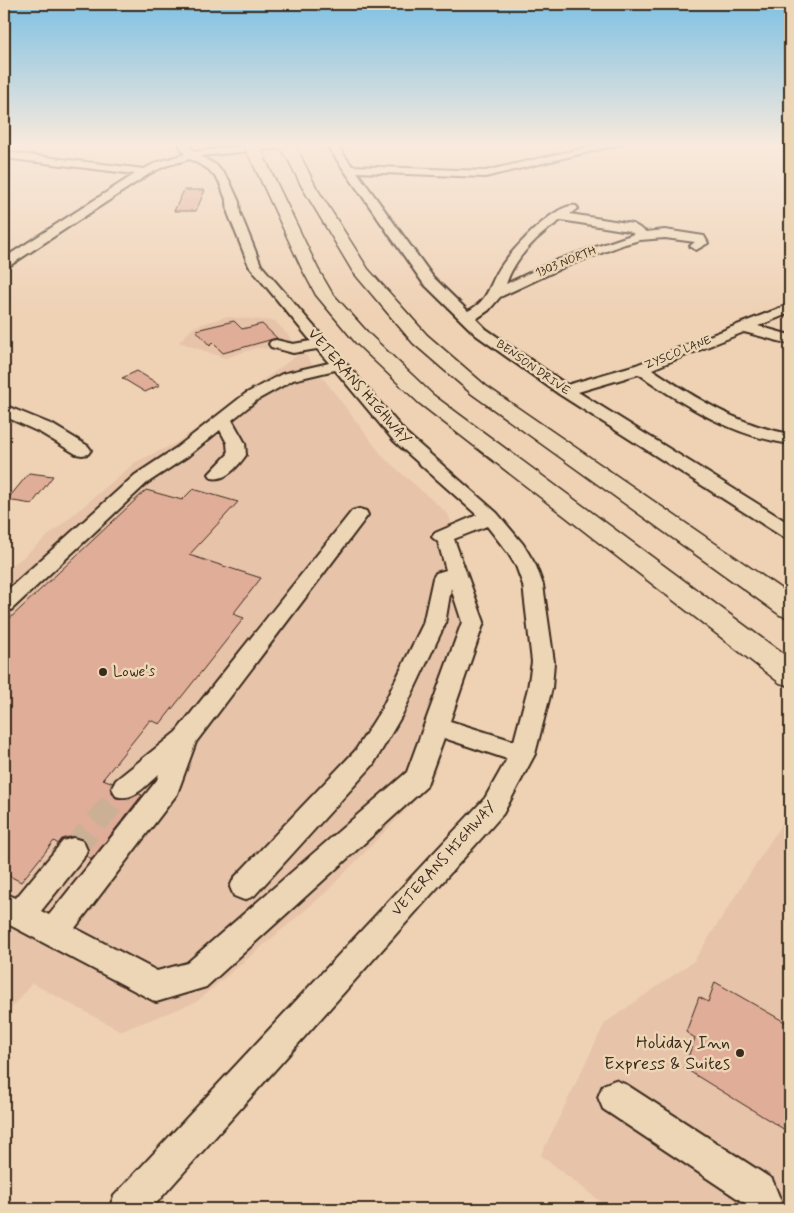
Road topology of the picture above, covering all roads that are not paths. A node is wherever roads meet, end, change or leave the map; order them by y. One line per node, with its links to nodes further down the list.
1 (101, 201): 10 (street)
2 (233, 201): 17 (street, VETERANS HIGHWAY)
3 (278, 201): 32 (highway)
4 (317, 201): 31 (highway)
5 (371, 201): 13 (street, BENSON DRIVE)
6 (572, 208): 7 (street)
7 (559, 216): 8 (street); 11 (street)
8 (639, 236): 9 (street, 1303 NORTH); 11 (street, 1303 NORTH)
9 (696, 246)
10 (4, 263)
11 (495, 294): 13 (street)
12 (790, 308): 14 (street, ZYSCO LANE)
13 (466, 318): 20 (street, BENSON DRIVE)
14 (743, 327): 15 (street); 19 (street, ZYSCO LANE)
15 (790, 340)
16 (276, 344): 17 (street)
17 (320, 344): 18 (street, VETERANS HIGHWAY)
18 (338, 364): 22 (street); 27 (street, VETERANS HIGHWAY)
19 (641, 368): 20 (street, ZYSCO LANE); 23 (street)
20 (565, 391): 28 (street, BENSON DRIVE)
21 (4, 410): 24 (street)
22 (223, 419): 25 (street); 30 (street)
23 (790, 438)
24 (82, 450)
25 (218, 474)
26 (359, 515): 34 (street)
27 (490, 517): 29 (street); 35 (street, VETERANS HIGHWAY)
28 (790, 532)
29 (458, 576): 33 (street); 38 (street)
30 (4, 605)
31 (790, 608)
32 (790, 675)
33 (436, 726): 35 (street); 40 (street)
34 (185, 738): 36 (street); 40 (street)
35 (523, 754): 42 (street, VETERANS HIGHWAY)
36 (125, 788)
37 (73, 850): 39 (street)
38 (244, 886)
39 (12, 912): 40 (street)
40 (53, 933)
41 (615, 1097): 43 (street)
42 (127, 1209)
43 (766, 1209)

